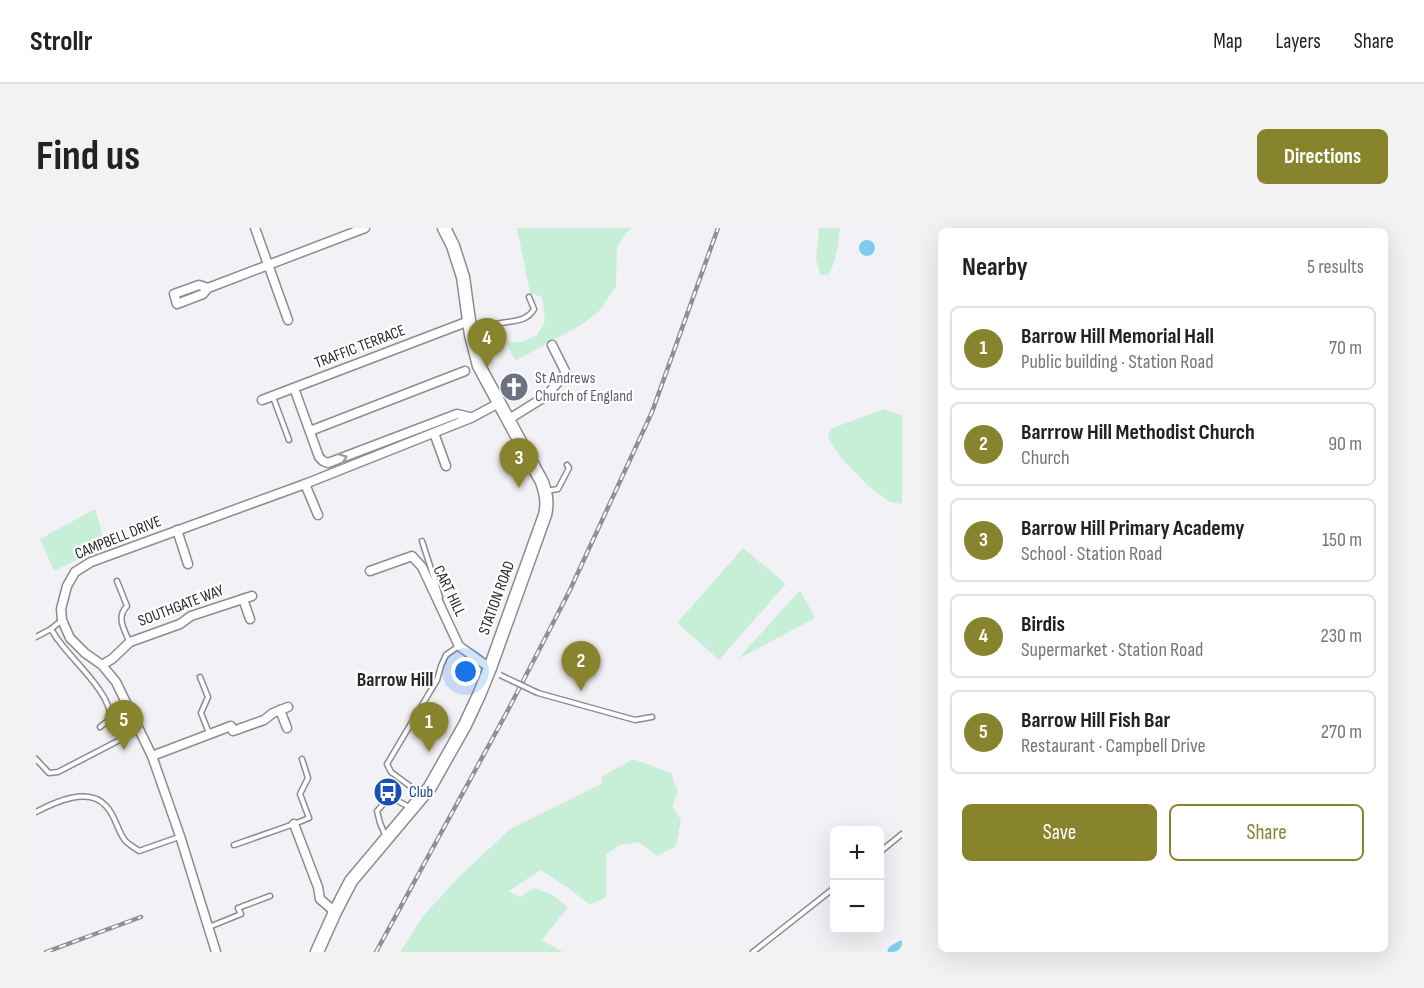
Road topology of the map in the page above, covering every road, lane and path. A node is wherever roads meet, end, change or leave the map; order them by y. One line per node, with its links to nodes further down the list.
1 (255, 228): 5 (street)
2 (365, 228): 4 (street)
3 (444, 228): 9 (street)
4 (346, 232): 5 (street)
5 (268, 266): 6 (street); 8 (street)
6 (208, 288)
7 (529, 297): 10 (lane)
8 (288, 320)
9 (469, 321): 10 (street); 13 (street, TRAFFIC TERRACE)
10 (471, 335): 16 (street)
11 (552, 345): 18 (street)
12 (465, 371): 19 (street)
13 (294, 388): 14 (street, TRAFFIC TERRACE); 19 (street)
14 (273, 396): 15 (street, TRAFFIC TERRACE); 21 (lane)
15 (262, 400)
16 (499, 403): 17 (street, CAMPBELL DRIVE); 18 (street)
17 (471, 418): 19 (street, one-way to 17); 20 (street, CAMPBELL DRIVE)
18 (509, 419): 25 (street)
19 (310, 431)
20 (434, 433): 23 (street); 24 (street, CAMPBELL DRIVE)
21 (289, 440)
22 (567, 465): 25 (lane)
23 (446, 466)
24 (305, 484): 26 (street); 27 (street, CAMPBELL DRIVE)
25 (546, 492): 40 (street, STATION ROAD)
26 (318, 515)
27 (177, 530): 29 (street); 33 (street, CAMPBELL DRIVE)
28 (422, 541): 34 (lane)
29 (188, 564)
30 (370, 571): 34 (street, CART HILL)
31 (117, 580): 37 (lane)
32 (250, 619): 37 (street, SOUTHGATE WAY)
33 (62, 620): 35 (lane); 39 (street)
34 (448, 623): 38 (street, CART HILL)
35 (51, 629): 36 (lane); 43 (lane)
36 (36, 637)
37 (130, 642): 39 (street, SOUTHGATE WAY)
38 (459, 646): 40 (street, CART HILL); 50 (lane)
39 (102, 665): 45 (street)
40 (495, 671): 42 (lane, bridge); 50 (street, STATION ROAD)
41 (200, 677): 46 (lane)
42 (652, 717)
43 (99, 727)
44 (287, 728): 46 (street)
45 (139, 729): 47 (street); 48 (lane)
46 (209, 734): 47 (street)
47 (152, 756): 55 (street)
48 (36, 759)
49 (302, 759): 53 (lane)
50 (423, 795): 51 (street, STATION ROAD)
51 (412, 808): 56 (street, STATION ROAD); 56 (lane)
52 (36, 812): 55 (lane)
53 (294, 824): 57 (lane); 61 (street)
54 (902, 834): 58 (lane)
55 (180, 836): 62 (street)
56 (386, 837): 61 (street, STATION ROAD)
57 (234, 845)
58 (884, 848)
59 (830, 891): 65 (lane)
60 (270, 896): 62 (lane)
61 (335, 912): 64 (street, STATION ROAD)
62 (208, 928): 63 (street)
63 (216, 952)
64 (317, 952)
65 (753, 952)

